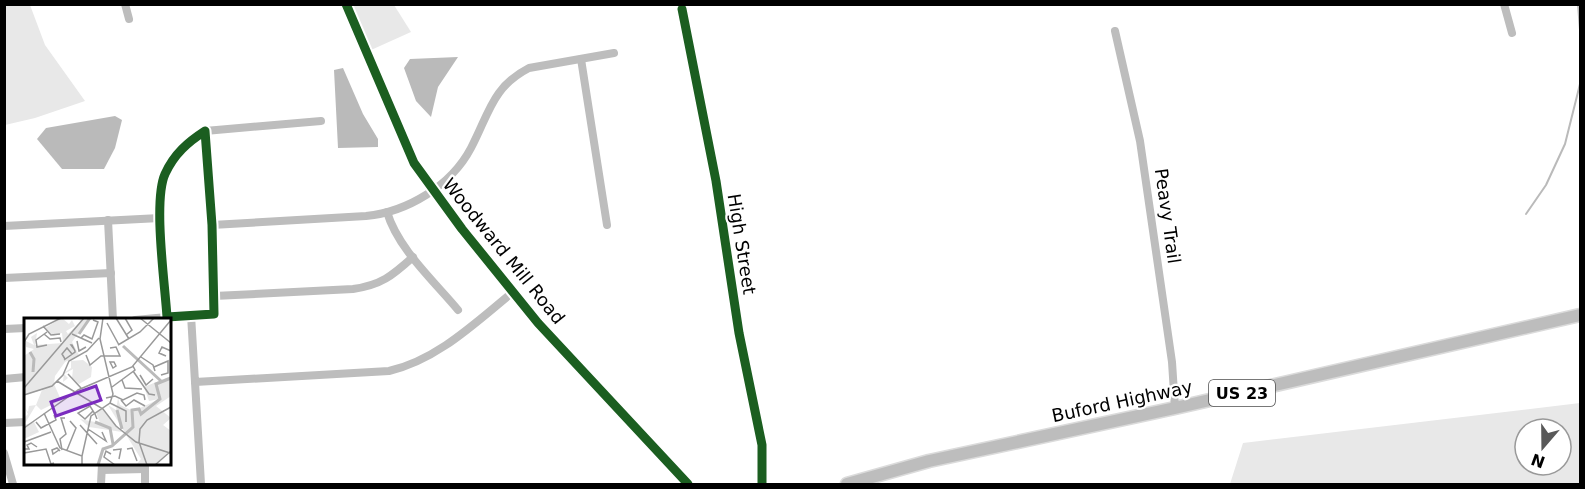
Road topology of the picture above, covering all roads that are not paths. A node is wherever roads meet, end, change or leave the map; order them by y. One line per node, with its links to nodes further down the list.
1 (125, 4): 5 (street)
2 (346, 4): 12 (street, Woodward Mill Road)
3 (1504, 4): 7 (street)
4 (682, 9): 46 (street, High Street)
5 (129, 19)
6 (1115, 31): 35 (street, Peavy Trail)
7 (1512, 33)
8 (614, 54): 9 (street)
9 (581, 59): 12 (street); 18 (street)
10 (321, 122): 11 (street)
11 (205, 131): 14 (street); 17 (street)
12 (434, 190): 13 (street); 22 (street, Woodward Mill Road)
13 (387, 213): 17 (street); 19 (street)
14 (160, 218): 15 (street); 27 (street)
15 (108, 220): 16 (street); 20 (street)
16 (5, 223)
17 (212, 225): 23 (street)
18 (607, 225)
19 (413, 257): 23 (street); 24 (street)
20 (111, 273): 21 (street); 28 (street)
21 (4, 278)
22 (513, 292): 34 (street); 45 (street, Woodward Mill Road)
23 (214, 296): 25 (street)
24 (458, 310)
25 (191, 315): 27 (street); 34 (street)
26 (1581, 315): 35 (main road, Buford Highway / US 23)
27 (167, 317): 29 (street)
28 (113, 318)
29 (156, 318)
30 (24, 328): 31 (street)
31 (4, 329)
32 (24, 377): 33 (street)
33 (4, 379)
34 (195, 382): 44 (street)
35 (1175, 408): 47 (main road, Buford Highway / US 23)
36 (24, 422): 37 (street)
37 (4, 423)
38 (4, 453): 41 (street)
39 (145, 466): 40 (street); 43 (street)
40 (102, 467): 42 (street)
41 (14, 484)
42 (101, 484)
43 (145, 484)
44 (201, 484)
45 (688, 484)
46 (762, 484)
47 (847, 484)

